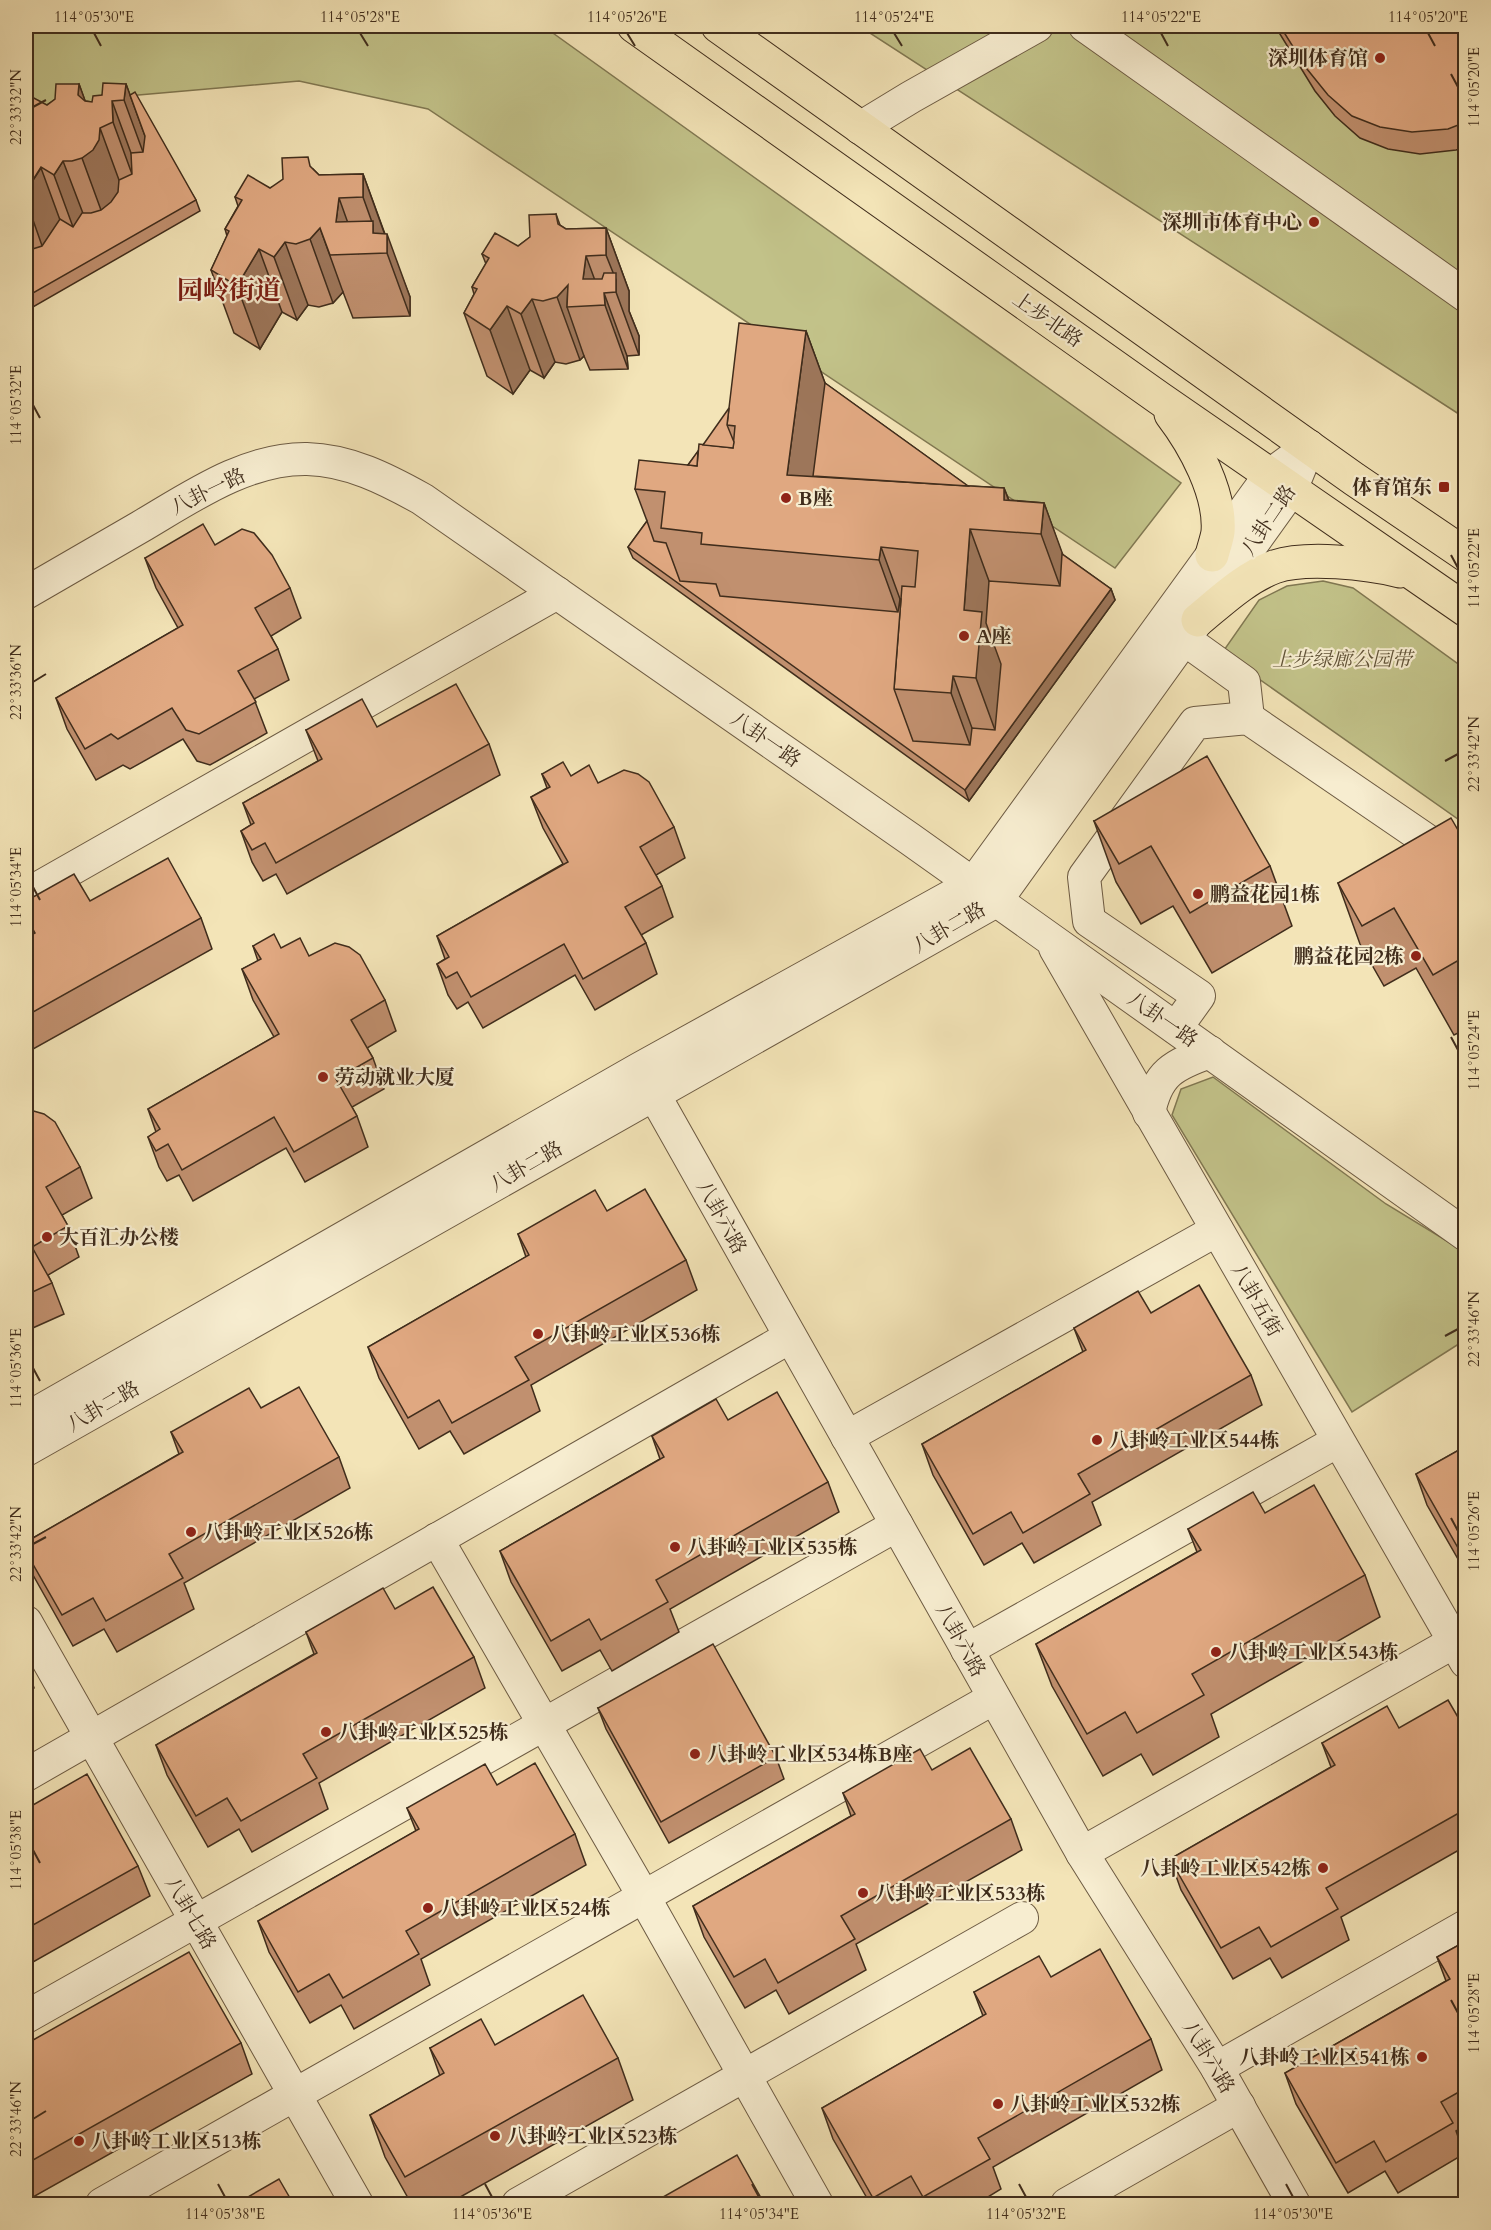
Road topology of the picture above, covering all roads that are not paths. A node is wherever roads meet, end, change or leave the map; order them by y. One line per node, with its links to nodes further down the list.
1 (634, 26): 7 (main road, 上步北路)
2 (718, 26): 5 (main road)
3 (1037, 26): 5 (street)
4 (1085, 26): 6 (street)
5 (860, 128): 8 (main road)
6 (1466, 296)
7 (1159, 398): 9 (main road, 上步北路); 10 (main road)
8 (1309, 446): 9 (street, 八卦二路); 11 (main road)
9 (1280, 483): 10 (street, 八卦二路); 12 (main road, 上步北路); 16 (street, 八卦二路)
10 (1212, 555): 19 (street, 八卦二路)
11 (1466, 555)
12 (1413, 574): 15 (main road, 上步北路); 16 (main road)
13 (26, 593): 14 (street, 八卦一路)
14 (557, 593): 19 (street, 八卦一路); 20 (street)
15 (1466, 610)
16 (1191, 630): 17 (street); 19 (street, 八卦二路)
17 (1248, 718): 18 (street); 22 (street)
18 (1466, 867)
19 (985, 892): 21 (street, 八卦一路); 24 (street, 八卦二路)
20 (26, 896)
21 (1049, 938): 22 (street, 八卦一路); 25 (street, 八卦五街)
22 (1176, 1028): 23 (street, 八卦一路)
23 (1210, 1052): 25 (street); 27 (street, 八卦一路)
24 (646, 1081): 28 (street, 八卦六路); 29 (street, 八卦二路); 32 (street, 八卦二路)
25 (1149, 1113): 26 (street, 八卦五街)
26 (1217, 1230): 30 (street); 31 (street, 八卦五街)
27 (1466, 1235)
28 (790, 1337): 30 (street, 八卦六路); 34 (street)
29 (26, 1419)
30 (847, 1437): 33 (street, 八卦六路)
31 (1338, 1441): 36 (street); 37 (street, 八卦五街)
32 (26, 1450)
33 (897, 1525): 36 (street, 八卦六路); 39 (street)
34 (437, 1539): 39 (street); 40 (street)
35 (26, 1622): 40 (street, 八卦七路)
36 (967, 1650): 38 (street, 八卦六路)
37 (1460, 1652): 42 (street)
38 (994, 1698): 42 (street, 八卦六路); 43 (street)
39 (545, 1724): 43 (street); 45 (street)
40 (92, 1737): 41 (street); 45 (street, 八卦七路)
41 (26, 1775)
42 (1082, 1853): 48 (street, 八卦六路)
43 (644, 1897): 49 (street); 50 (street)
44 (1022, 1918): 49 (street)
45 (196, 1921): 47 (street); 50 (street, 八卦七路)
46 (1466, 1926): 48 (street)
47 (26, 2017)
48 (1217, 2068): 51 (street, 八卦六路)
49 (744, 2076): 54 (street); 55 (street)
50 (295, 2095): 52 (street); 53 (street, 八卦七路)
51 (1239, 2106): 56 (street); 57 (street, 八卦六路)
52 (102, 2205)
53 (357, 2205)
54 (518, 2205)
55 (817, 2205)
56 (1067, 2205)
57 (1294, 2205)

